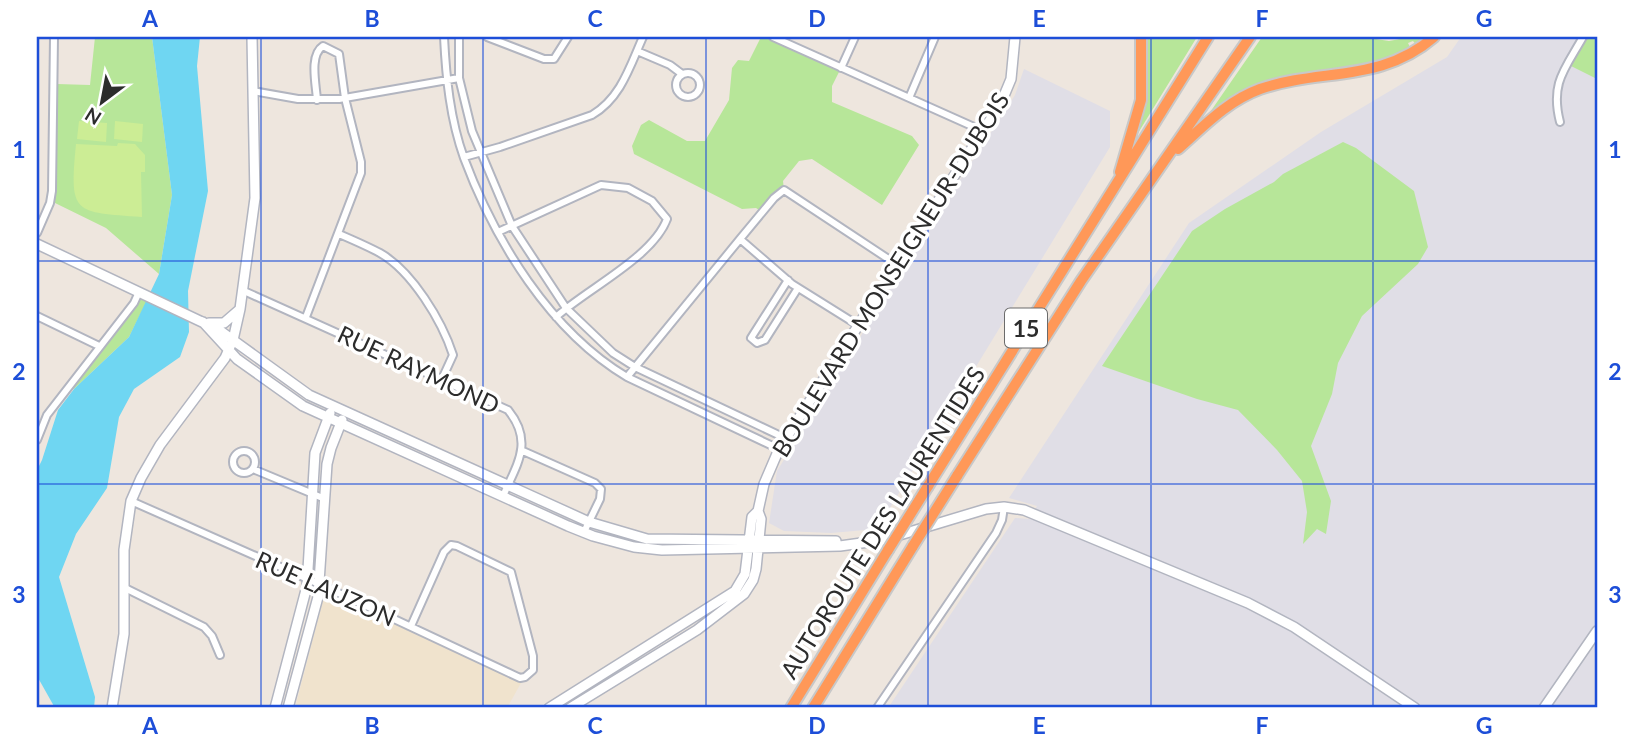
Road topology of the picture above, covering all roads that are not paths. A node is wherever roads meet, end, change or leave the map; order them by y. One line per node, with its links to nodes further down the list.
1 (54, 37): 34 (street)
2 (252, 37): 22 (street)
3 (444, 37): 21 (street)
4 (459, 37): 20 (street)
5 (487, 37): 6 (street)
6 (568, 37)
7 (643, 37): 17 (street)
8 (773, 37): 18 (street)
9 (855, 37): 18 (street)
10 (935, 37): 24 (street)
11 (1015, 37): 27 (street, BOULEVARD MONSEIGNEUR-DUBOIS)
12 (1142, 37): 31 (highway)
13 (1208, 37): 31 (highway, AUTOROUTE DES LAURENTIDES / 15)
14 (1250, 37): 30 (highway, AUTOROUTE DES LAURENTIDES / 15)
15 (1434, 37): 30 (highway)
16 (1583, 37): 26 (street)
17 (637, 51): 19 (street); 28 (street)
18 (841, 68): 24 (street)
19 (682, 74): 19 (street)
20 (459, 78): 21 (street); 28 (street)
21 (446, 81): 23 (street); 29 (street)
22 (253, 91): 25 (street); 41 (street)
23 (345, 98): 25 (street); 25 (street); 35 (street)
24 (909, 98): 27 (street)
25 (317, 100)
26 (1560, 122)
27 (983, 131): 38 (street, BOULEVARD MONSEIGNEUR-DUBOIS)
28 (479, 152): 29 (street); 32 (street)
29 (464, 157): 33 (street)
30 (1163, 163): 87 (highway, AUTOROUTE DES LAURENTIDES / 15, bridge)
31 (1115, 188): 86 (highway, AUTOROUTE DES LAURENTIDES / 15, bridge)
32 (512, 226): 33 (street); 43 (street); 43 (street)
33 (498, 232): 47 (street)
34 (37, 233)
35 (339, 234): 46 (street); 54 (street)
36 (740, 239): 38 (street); 39 (street); 52 (street)
37 (37, 244): 42 (street)
38 (896, 264): 49 (street, BOULEVARD MONSEIGNEUR-DUBOIS)
39 (788, 281): 40 (street); 40 (street)
40 (798, 288): 49 (street)
41 (244, 291): 44 (street); 46 (street, RUE RAYMOND)
42 (139, 292): 48 (street); 51 (street)
43 (566, 308): 47 (street); 52 (street)
44 (240, 309): 48 (street); 50 (street)
45 (37, 316): 51 (street)
46 (306, 317): 54 (street, RUE RAYMOND)
47 (556, 317): 53 (street)
48 (200, 320): 50 (street)
49 (856, 324): 61 (street, BOULEVARD MONSEIGNEUR-DUBOIS)
50 (231, 345): 55 (street); 59 (street); 70 (street)
51 (99, 346): 58 (street)
52 (635, 367): 53 (street); 61 (street)
53 (627, 377): 63 (street)
54 (442, 379): 64 (street, RUE RAYMOND)
55 (333, 406): 57 (street); 59 (street)
56 (37, 410): 58 (street)
57 (346, 412): 60 (street); 66 (street)
58 (47, 415): 62 (street)
59 (328, 417): 60 (street); 67 (street)
60 (341, 423): 68 (street); 69 (street)
61 (785, 439): 63 (street, BOULEVARD MONSEIGNEUR-DUBOIS)
62 (37, 440)
63 (779, 449): 74 (street, BOULEVARD MONSEIGNEUR-DUBOIS)
64 (523, 451): 66 (street); 72 (street)
65 (253, 469): 67 (street)
66 (508, 485): 68 (street); 72 (street)
67 (311, 494): 69 (street); 75 (street)
68 (503, 496): 73 (street)
69 (325, 499): 76 (street)
70 (131, 501): 75 (street, RUE LAUZON); 77 (street)
71 (1004, 507): 74 (street); 88 (street); 89 (street)
72 (589, 522): 73 (street); 74 (street)
73 (584, 532): 74 (street)
74 (754, 544): 84 (street, BOULEVARD MONSEIGNEUR-DUBOIS); 85 (street, BOULEVARD MONSEIGNEUR-DUBOIS)
75 (307, 579): 76 (street, RUE LAUZON); 82 (street)
76 (320, 584): 78 (street, RUE LAUZON); 83 (street)
77 (125, 588): 80 (street); 81 (street)
78 (411, 626): 78 (street, RUE LAUZON)
79 (1597, 631): 90 (street)
80 (220, 655)
81 (112, 708)
82 (275, 708)
83 (288, 708)
84 (549, 708)
85 (569, 708)
86 (791, 708)
87 (813, 708)
88 (877, 708)
89 (1415, 708)
90 (1544, 708)

